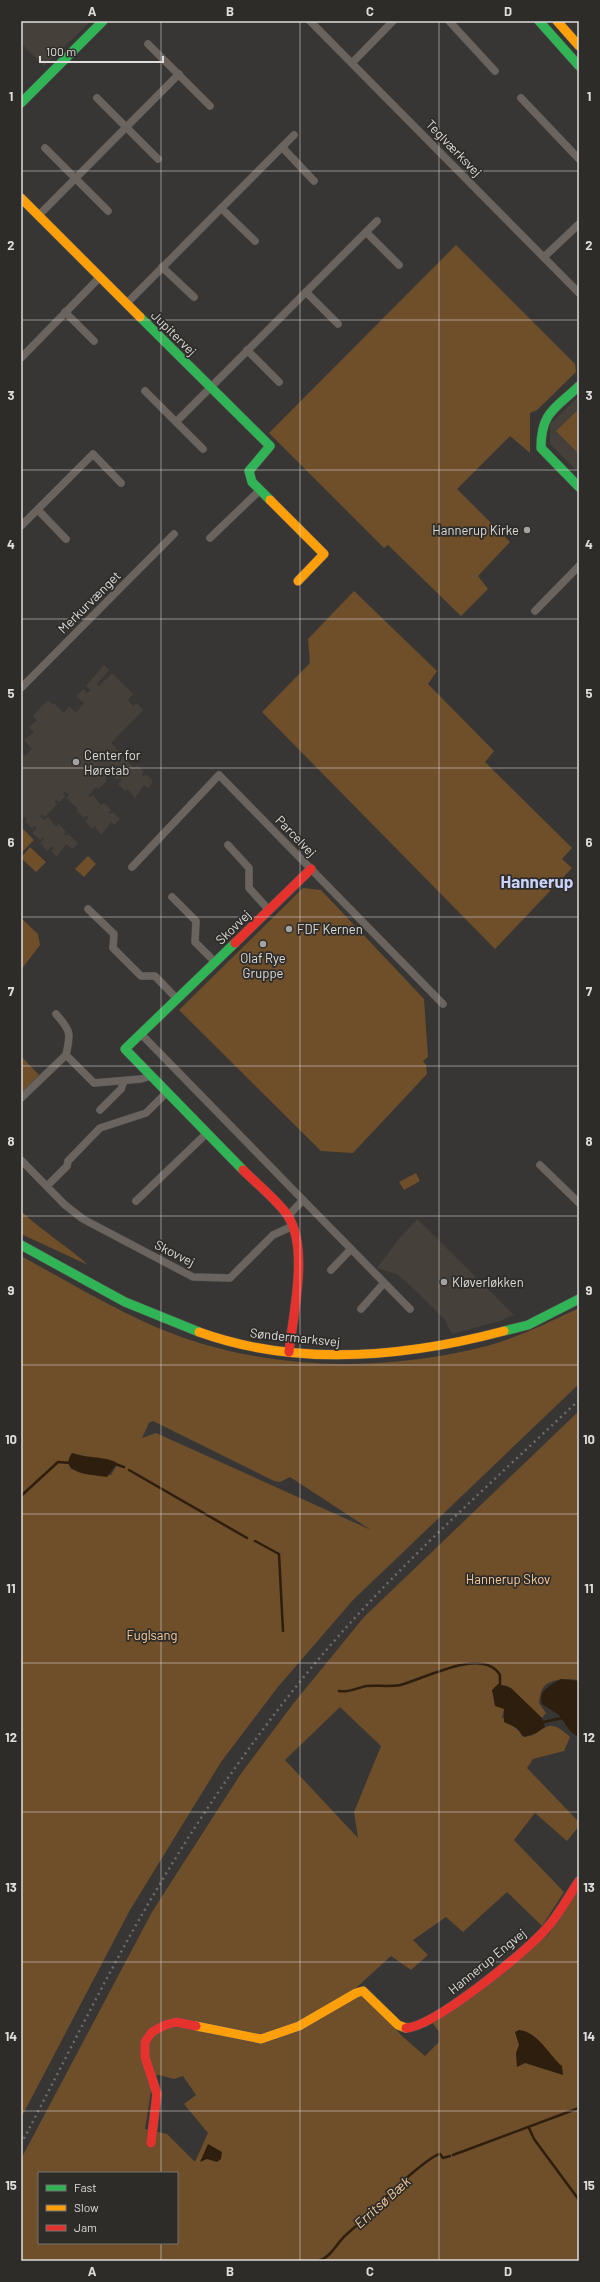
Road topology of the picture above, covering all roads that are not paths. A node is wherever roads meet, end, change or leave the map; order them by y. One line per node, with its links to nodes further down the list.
1 (103, 21): 15 (street)
2 (310, 21): 9 (street, Teglværksvej)
3 (393, 21): 9 (street)
4 (449, 21): 11 (street)
5 (539, 21): 10 (street)
6 (557, 21): 8 (street)
7 (148, 44): 12 (street)
8 (579, 46)
9 (352, 63): 33 (street, Teglværksvej)
10 (579, 66)
11 (495, 71)
12 (179, 74): 16 (street); 17 (street)
13 (97, 98): 17 (street)
14 (521, 98): 22 (street)
15 (21, 103)
16 (210, 106)
17 (126, 127): 21 (street); 23 (street)
18 (294, 134): 19 (street)
19 (282, 147): 24 (street); 26 (street)
20 (45, 148): 23 (street)
21 (158, 159)
22 (579, 159)
23 (75, 178): 27 (street); 28 (street)
24 (314, 181)
25 (21, 198): 28 (street, Jupitervej)
26 (221, 208): 32 (street); 35 (street)
27 (108, 211)
28 (38, 216): 36 (street, Jupitervej)
29 (377, 221): 31 (street)
30 (579, 224): 33 (street)
31 (366, 232): 34 (street); 37 (street)
32 (255, 241)
33 (544, 257): 38 (street, Teglværksvej)
34 (399, 265)
35 (162, 267): 39 (street); 40 (street)
36 (100, 277): 40 (street, Jupitervej); 41 (street)
37 (306, 292): 42 (street); 44 (street)
38 (579, 293)
39 (194, 297)
40 (127, 303): 48 (street, Jupitervej)
41 (65, 312): 43 (street); 45 (street)
42 (338, 324)
43 (94, 341)
44 (247, 350): 46 (street); 48 (street)
45 (21, 358)
46 (279, 382)
47 (579, 386): 53 (street)
48 (210, 387): 50 (street); 54 (street, Jupitervej)
49 (145, 391): 50 (street)
50 (176, 422): 51 (street)
51 (203, 449)
52 (121, 483): 55 (street)
53 (579, 487)
54 (259, 491): 58 (street); 61 (street, Jupitervej)
55 (38, 510): 56 (street); 59 (street)
56 (21, 526)
57 (174, 534): 63 (street, Merkurvænget)
58 (210, 538)
59 (66, 539)
60 (579, 566): 62 (street)
61 (298, 581)
62 (534, 611)
63 (21, 688)
64 (228, 845): 69 (street, Skovvej)
65 (132, 867): 66 (street, Parcelvej)
66 (311, 869): 69 (street, Skovvej); 72 (street, Parcelvej)
67 (172, 897): 70 (street, Skovvej)
68 (88, 909): 71 (street)
69 (269, 910): 70 (street, Skovvej)
70 (215, 962): 71 (street, Skovvej)
71 (177, 999): 74 (street, Skovvej)
72 (443, 1004)
73 (56, 1014): 75 (street)
74 (141, 1034): 76 (street, Skovvej); 85 (street)
75 (66, 1055): 77 (street); 79 (street)
76 (151, 1076): 77 (street); 78 (street, Skovvej)
77 (124, 1081): 80 (street)
78 (167, 1092): 81 (street, Skovvej); 84 (street)
79 (21, 1098)
80 (100, 1110)
81 (207, 1133): 86 (street); 88 (street, Skovvej)
82 (21, 1160): 84 (street, Skovvej)
83 (540, 1166): 87 (street)
84 (47, 1186): 89 (street, Skovvej)
85 (303, 1200): 88 (street); 91 (street)
86 (136, 1201)
87 (579, 1203)
88 (288, 1216): 89 (street, Skovvej)
89 (293, 1226): 97 (street, Skovvej)
90 (21, 1245): 97 (street, Søndermarksvej)
91 (351, 1249): 92 (street); 93 (street)
92 (331, 1270)
93 (384, 1282): 95 (street); 96 (street)
94 (579, 1299): 97 (street, Søndermarksvej)
95 (361, 1309)
96 (410, 1309)
97 (289, 1352)
98 (579, 1881): 99 (street, Hannerup Engvej)
99 (151, 2143)

